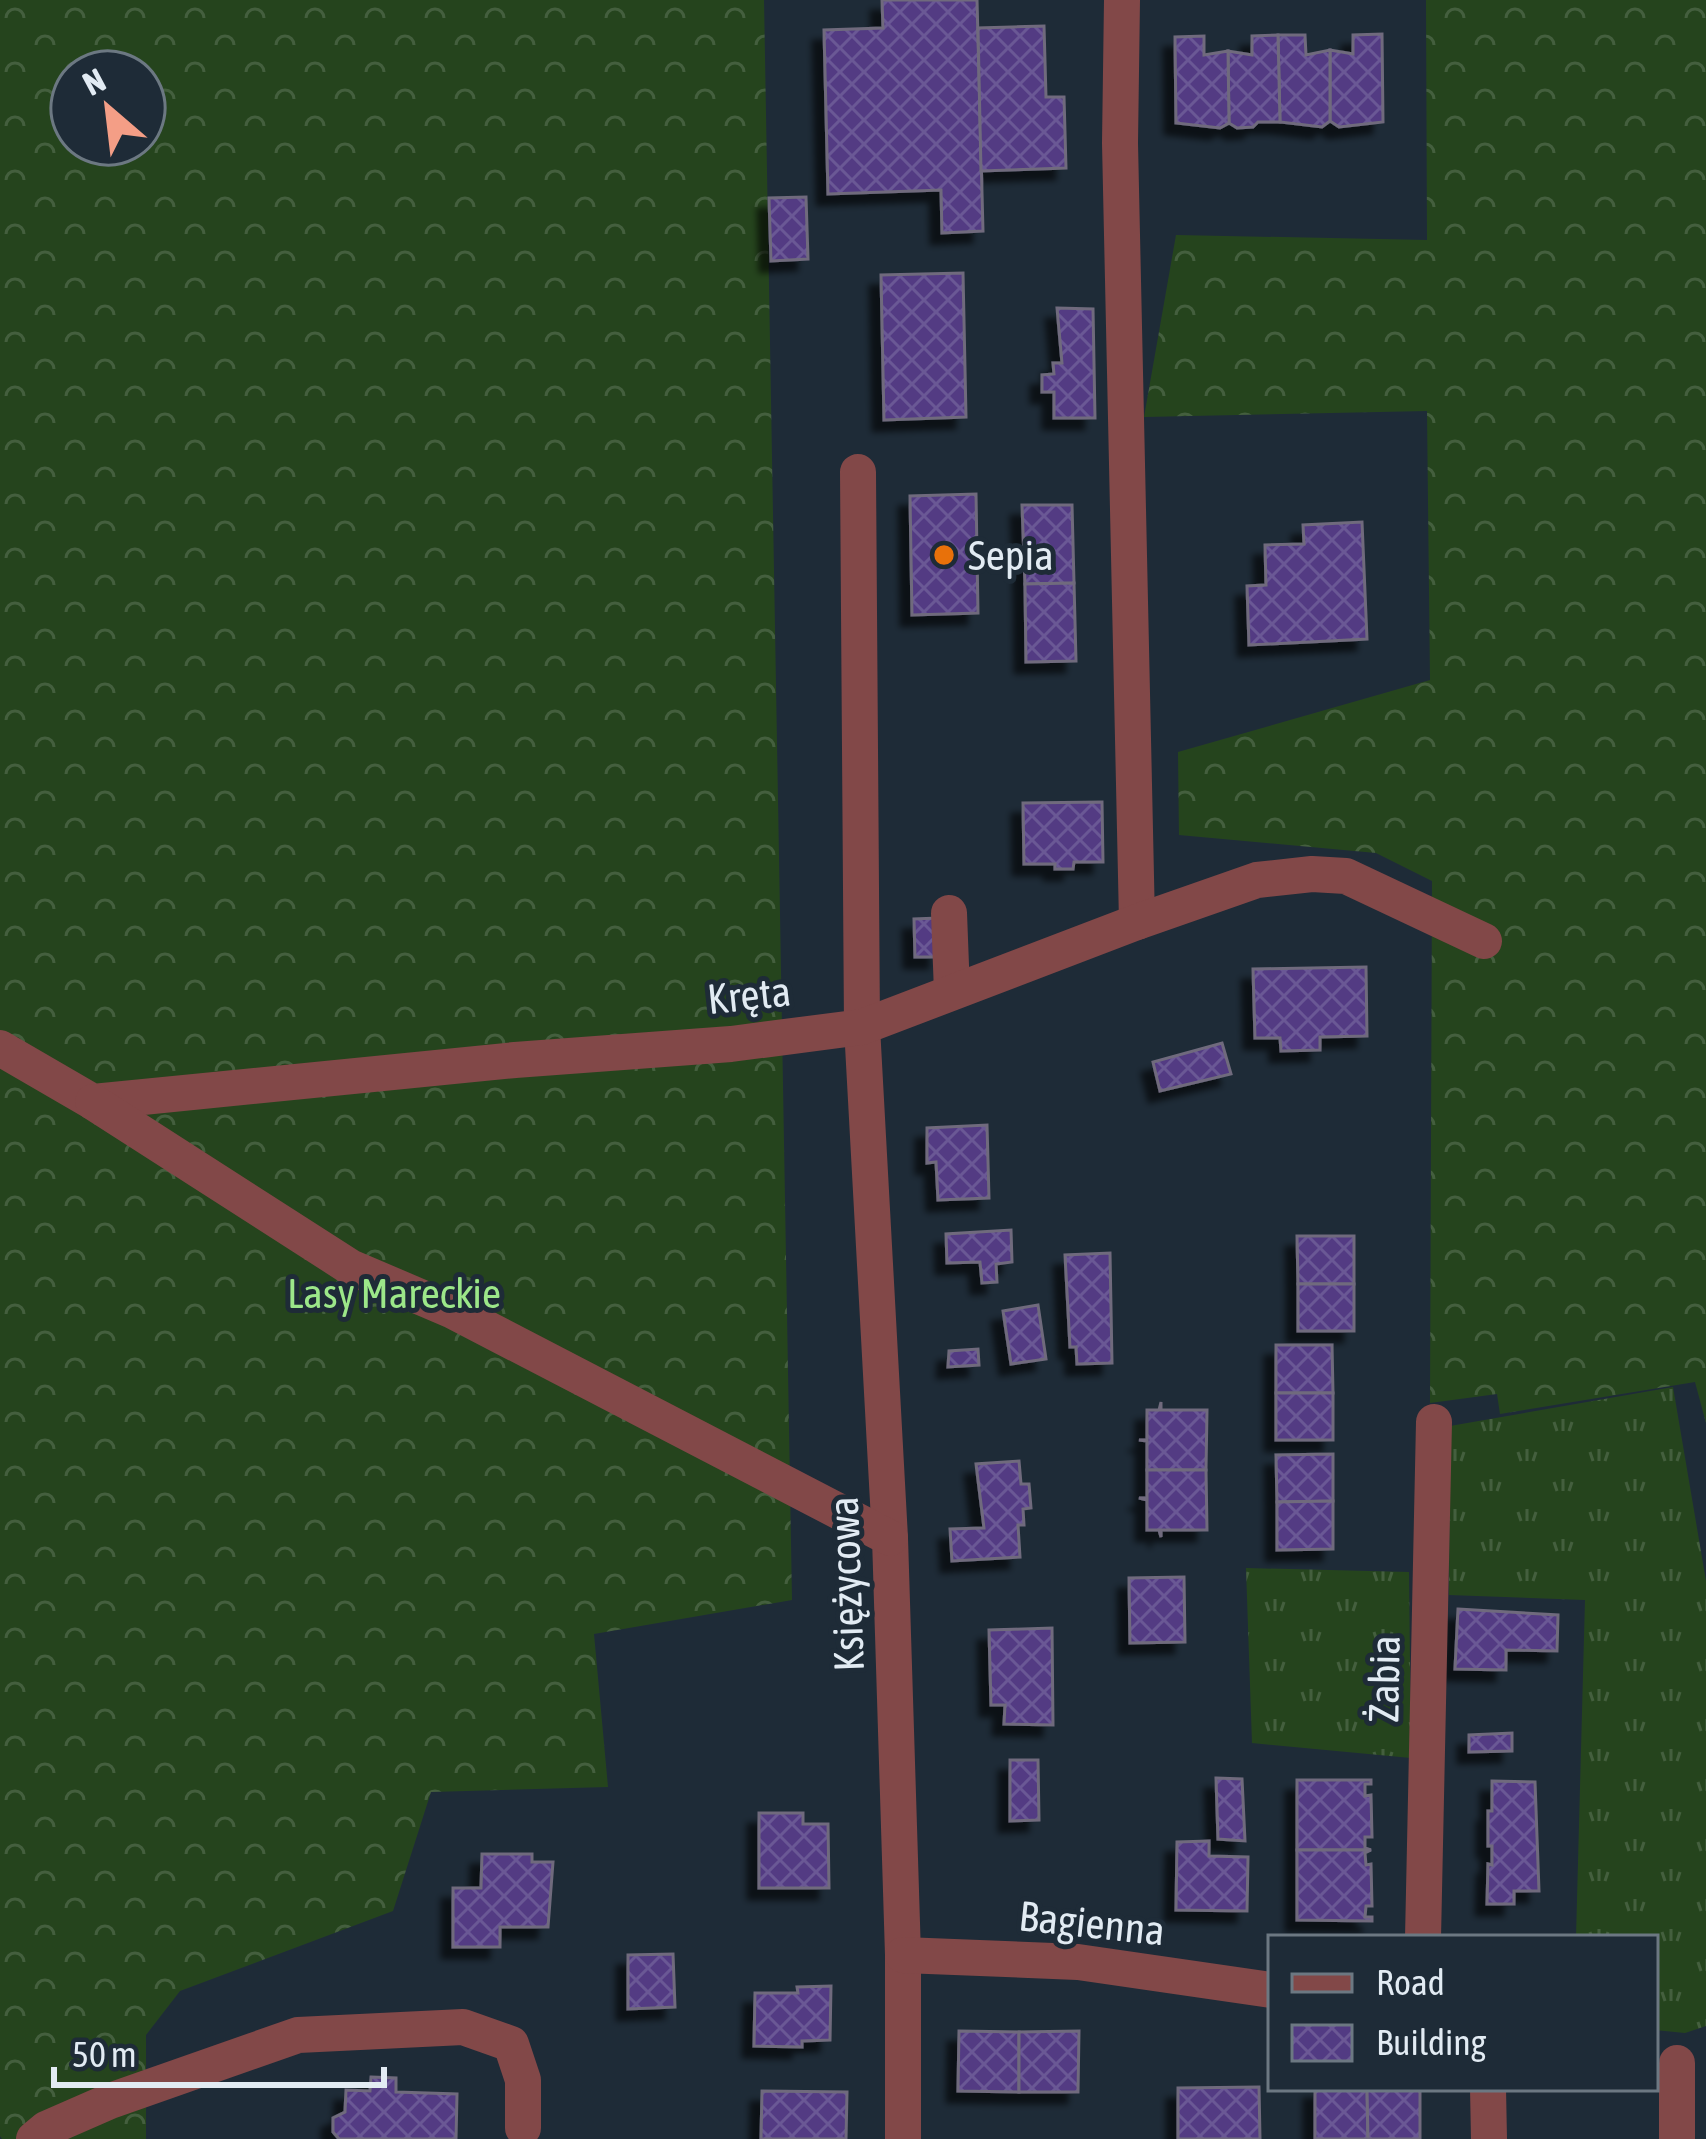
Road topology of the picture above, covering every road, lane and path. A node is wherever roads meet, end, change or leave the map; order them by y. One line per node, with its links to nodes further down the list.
1 (1122, 0): 4 (street)
2 (858, 472): 7 (street, Księżycowa)
3 (949, 913): 6 (street)
4 (1137, 922): 5 (street, Kręta); 6 (street, Kręta)
5 (1484, 940)
6 (952, 992): 7 (street, Kręta)
7 (862, 1027): 9 (street, Kręta); 11 (street, Księżycowa)
8 (0, 1048): 9 (street)
9 (93, 1102): 11 (street)
10 (1434, 1422): 12 (street, Żabia)
11 (890, 1538): 13 (street, Księżycowa)
12 (1424, 1935)
13 (904, 1955): 14 (street, Bagienna); 19 (street, Księżycowa)
14 (1268, 1990)
15 (1680, 2058): 21 (street)
16 (1488, 2091): 20 (street)
17 (523, 2128): 18 (street)
18 (34, 2139)
19 (903, 2139)
20 (1489, 2139)
21 (1677, 2139)

